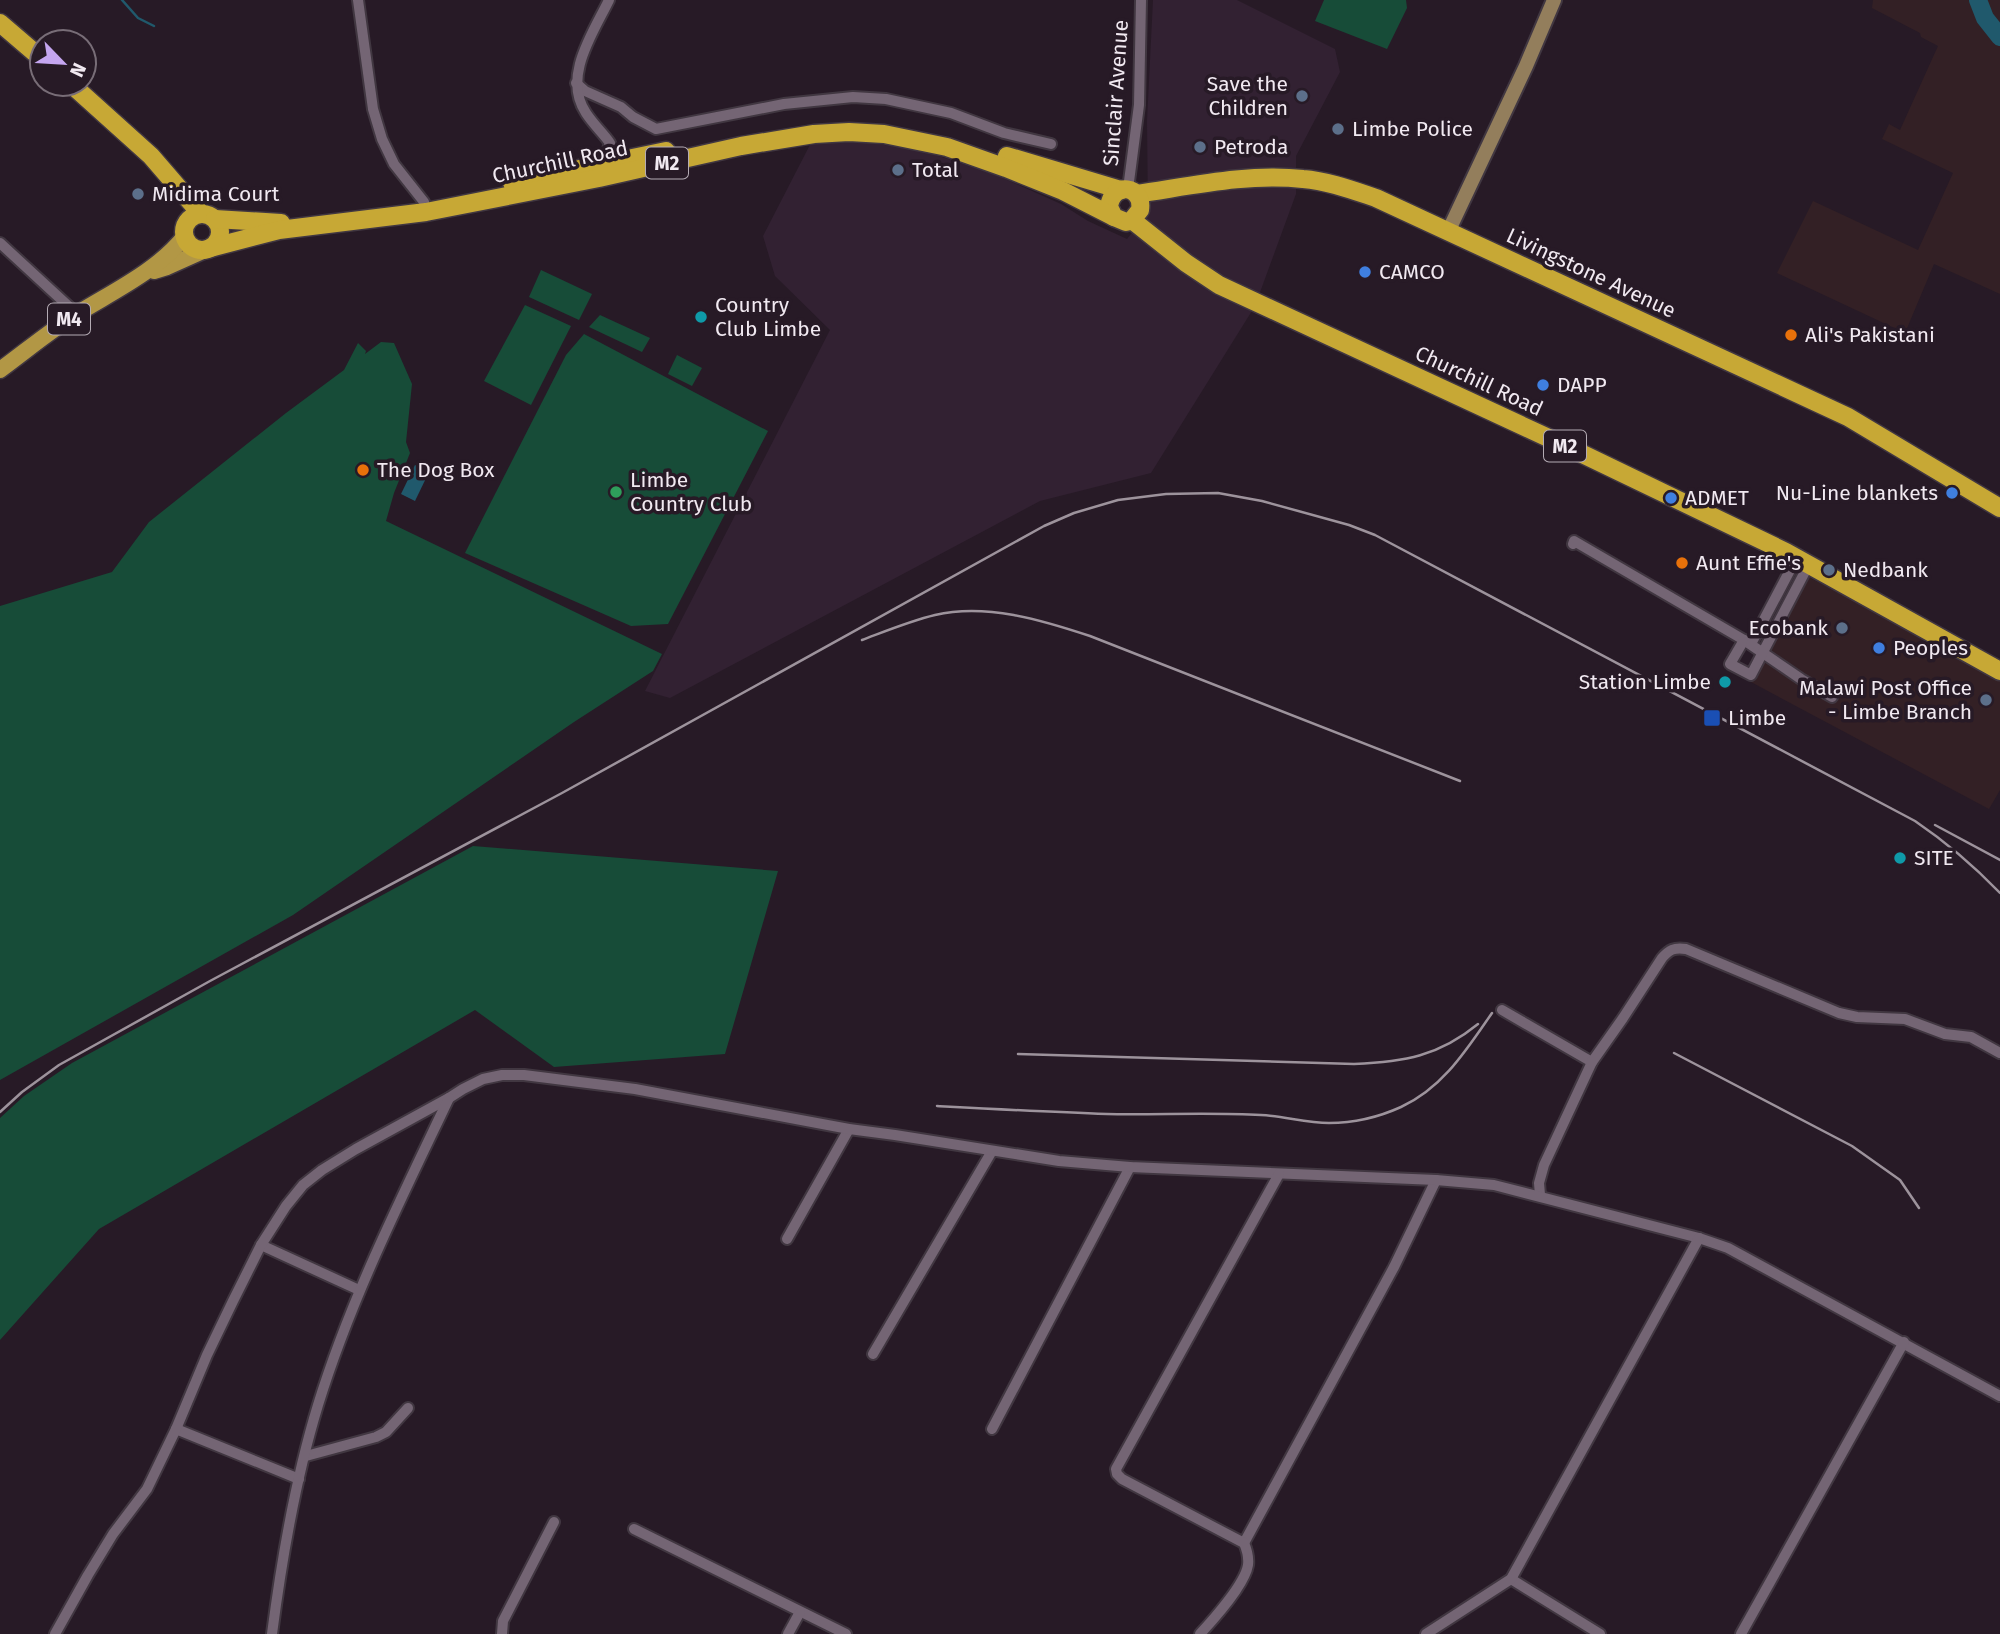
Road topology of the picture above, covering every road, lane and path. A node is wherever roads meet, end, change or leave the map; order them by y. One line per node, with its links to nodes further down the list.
1 (358, 0): 13 (street)
2 (609, 0): 7 (street)
3 (1141, 0): 12 (street, Sinclair Avenue)
4 (1555, 0): 16 (main road)
5 (0, 23): 6 (highway)
6 (28, 47)
7 (576, 83): 9 (street); 11 (street)
8 (87, 98): 10 (highway)
9 (1051, 144)
10 (142, 148): 14 (highway); 17 (highway)
11 (601, 170): 12 (highway, Churchill Road / M2); 13 (highway, Churchill Road / M2); 15 (highway, Churchill Road / M2)
12 (1129, 191): 15 (highway); 15 (highway); 16 (highway, Livingstone Avenue / M2)
13 (425, 207): 14 (highway, Churchill Road / M2); 19 (highway, Churchill Road / M2)
14 (208, 217): 17 (highway); 19 (highway)
15 (1123, 219): 25 (highway, Churchill Road / M2)
16 (1448, 232): 23 (highway, Livingstone Avenue / M2)
17 (185, 233): 19 (highway); 20 (main road, M4)
18 (0, 243): 21 (street)
19 (208, 249): 20 (main road, M4)
20 (142, 274): 21 (main road, M4)
21 (77, 314): 22 (main road, M4)
22 (0, 370)
23 (2000, 508)
24 (1573, 544): 28 (street)
25 (1803, 561): 26 (street); 27 (street); 30 (highway, Churchill Road / M2)
26 (1771, 605): 27 (street); 28 (street)
27 (1785, 612): 29 (street)
28 (1747, 642): 29 (street); 29 (street)
29 (1764, 653): 31 (street)
30 (2000, 671)
31 (1832, 696)
32 (1502, 1010): 34 (street)
33 (2000, 1053): 34 (street)
34 (1591, 1062): 41 (street)
35 (449, 1098): 36 (street); 44 (street); 45 (street)
36 (849, 1129): 37 (street); 43 (street)
37 (992, 1151): 38 (street); 47 (street)
38 (1129, 1167): 39 (street); 51 (street)
39 (1279, 1174): 40 (street); 56 (street)
40 (1436, 1180): 41 (street); 56 (street)
41 (1540, 1195): 42 (street)
42 (1699, 1238): 46 (street); 57 (street)
43 (787, 1239)
44 (261, 1245): 45 (street); 50 (street)
45 (359, 1290): 52 (street)
46 (1904, 1342): 48 (street); 67 (street)
47 (873, 1354)
48 (2000, 1396)
49 (408, 1408): 52 (street)
50 (176, 1429): 53 (street); 60 (street)
51 (992, 1429)
52 (306, 1456): 53 (street)
53 (299, 1479): 61 (street)
54 (554, 1522): 62 (street)
55 (634, 1529): 58 (street)
56 (1244, 1543): 65 (street)
57 (1511, 1579): 59 (street); 66 (street)
58 (800, 1612): 63 (street); 64 (street)
59 (1592, 1632)
60 (55, 1634)
61 (272, 1634)
62 (502, 1634)
63 (788, 1634)
64 (846, 1634)
65 (1200, 1634)
66 (1426, 1634)
67 (1741, 1634)

